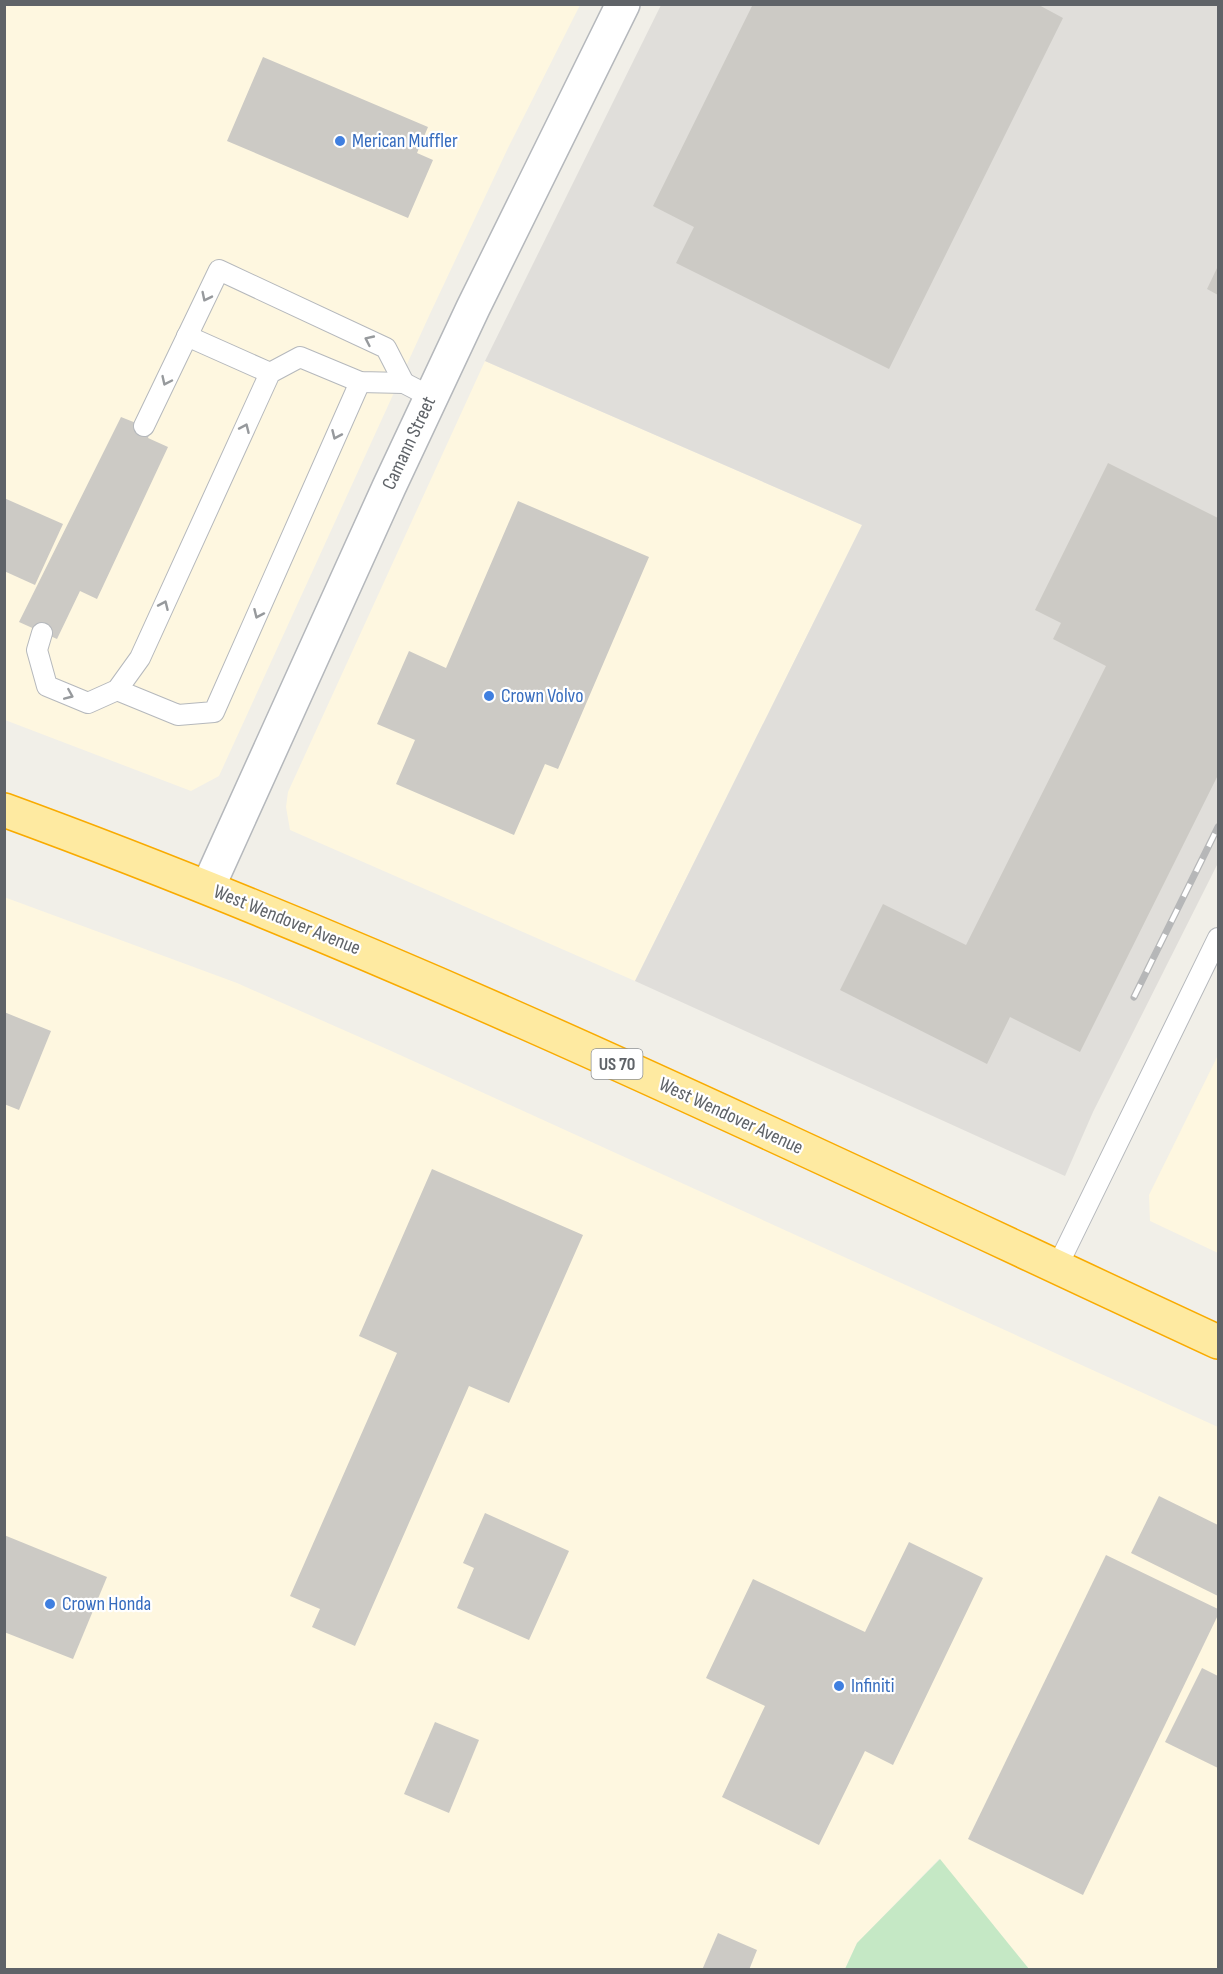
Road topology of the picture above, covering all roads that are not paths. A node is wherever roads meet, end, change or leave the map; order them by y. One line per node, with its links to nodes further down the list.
1 (623, 4): 5 (street, Camann Street)
2 (187, 336): 3 (lane); 5 (lane, one-way to 2); 6 (lane, one-way to 6)
3 (270, 373): 4 (lane); 8 (lane, one-way to 3)
4 (360, 382): 5 (lane); 8 (lane, one-way to 8)
5 (417, 390): 10 (street, Camann Street)
6 (144, 426)
7 (42, 633): 8 (lane, one-way to 8)
8 (117, 690)
9 (4, 810): 10 (highway, West Wendover Avenue / US 70)
10 (207, 887): 12 (highway, West Wendover Avenue / US 70)
11 (1218, 938): 12 (lane)
12 (1057, 1267): 13 (highway, West Wendover Avenue / US 70)
13 (1218, 1342)

